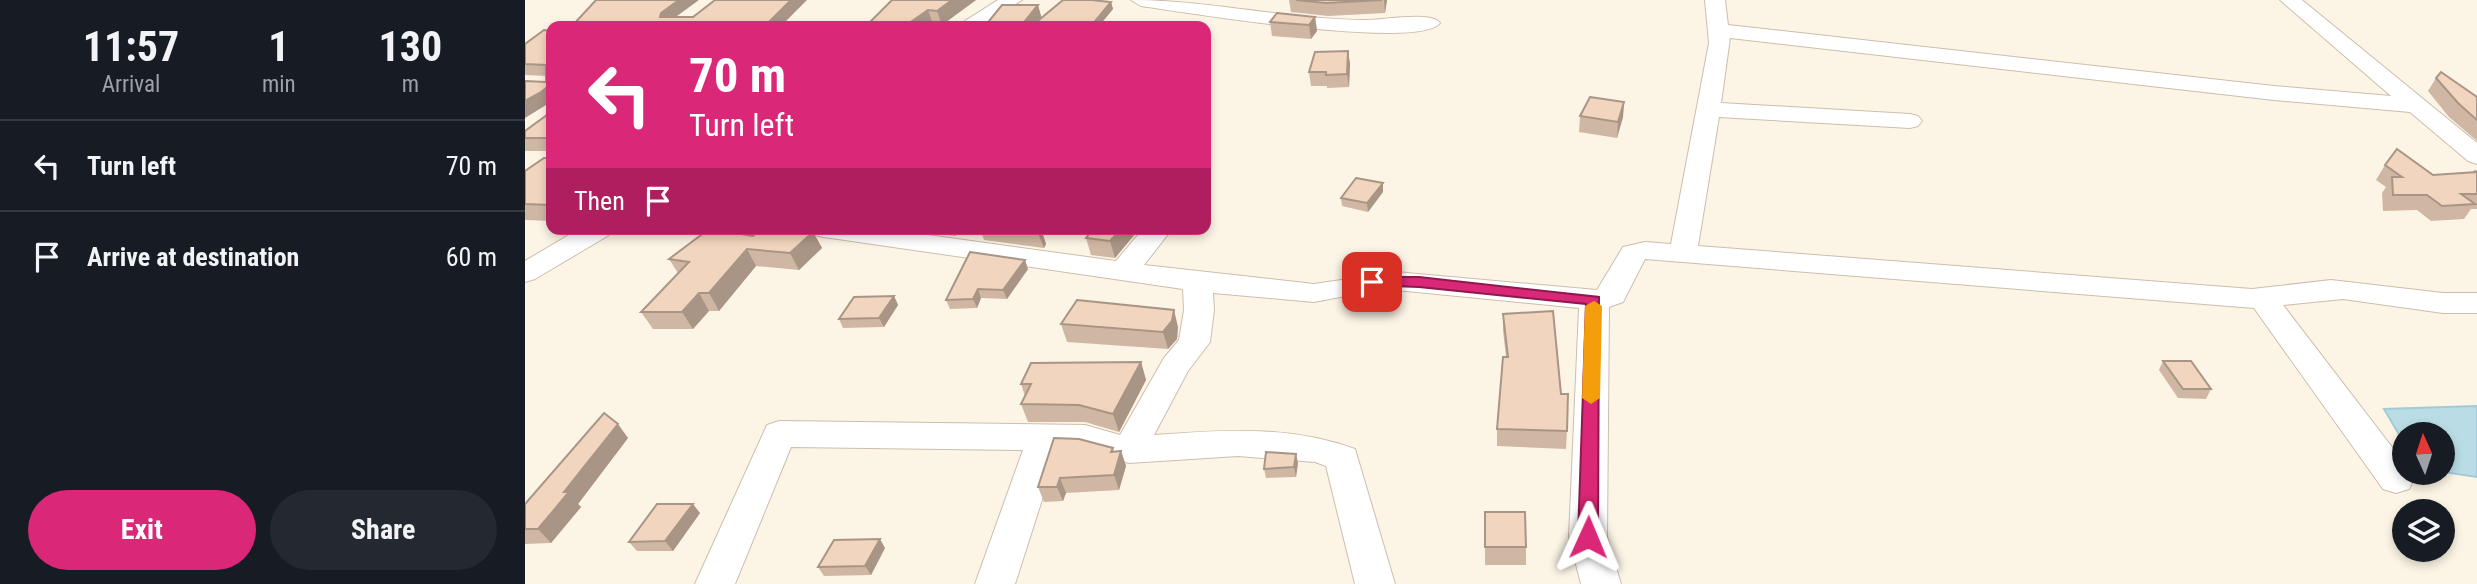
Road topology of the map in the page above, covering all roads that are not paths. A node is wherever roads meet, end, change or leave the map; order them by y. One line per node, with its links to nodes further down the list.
1 (1012, 0): 6 (street)
2 (1141, 0): 8 (street)
3 (1396, 0): 8 (street)
4 (1715, 0): 9 (street)
5 (2290, 0): 10 (street)
6 (976, 21)
7 (1430, 23): 8 (street)
8 (1397, 25)
9 (1718, 30): 10 (street); 11 (street)
10 (2413, 105): 13 (street)
11 (1706, 109): 12 (street); 17 (street)
12 (1910, 121)
13 (2477, 156)
14 (589, 235): 19 (street)
15 (866, 235): 18 (street)
16 (1154, 235): 18 (street)
17 (1683, 253): 21 (street); 22 (street)
18 (1123, 272): 20 (street)
19 (525, 273)
20 (1197, 282): 22 (street); 25 (street)
21 (2262, 298): 23 (street); 26 (street)
22 (1594, 300): 30 (street)
23 (2477, 303)
24 (1044, 440): 25 (street); 27 (street); 28 (street)
25 (1129, 450): 29 (street)
26 (2392, 474)
27 (715, 584)
28 (995, 584)
29 (1375, 584)
30 (1601, 584)

